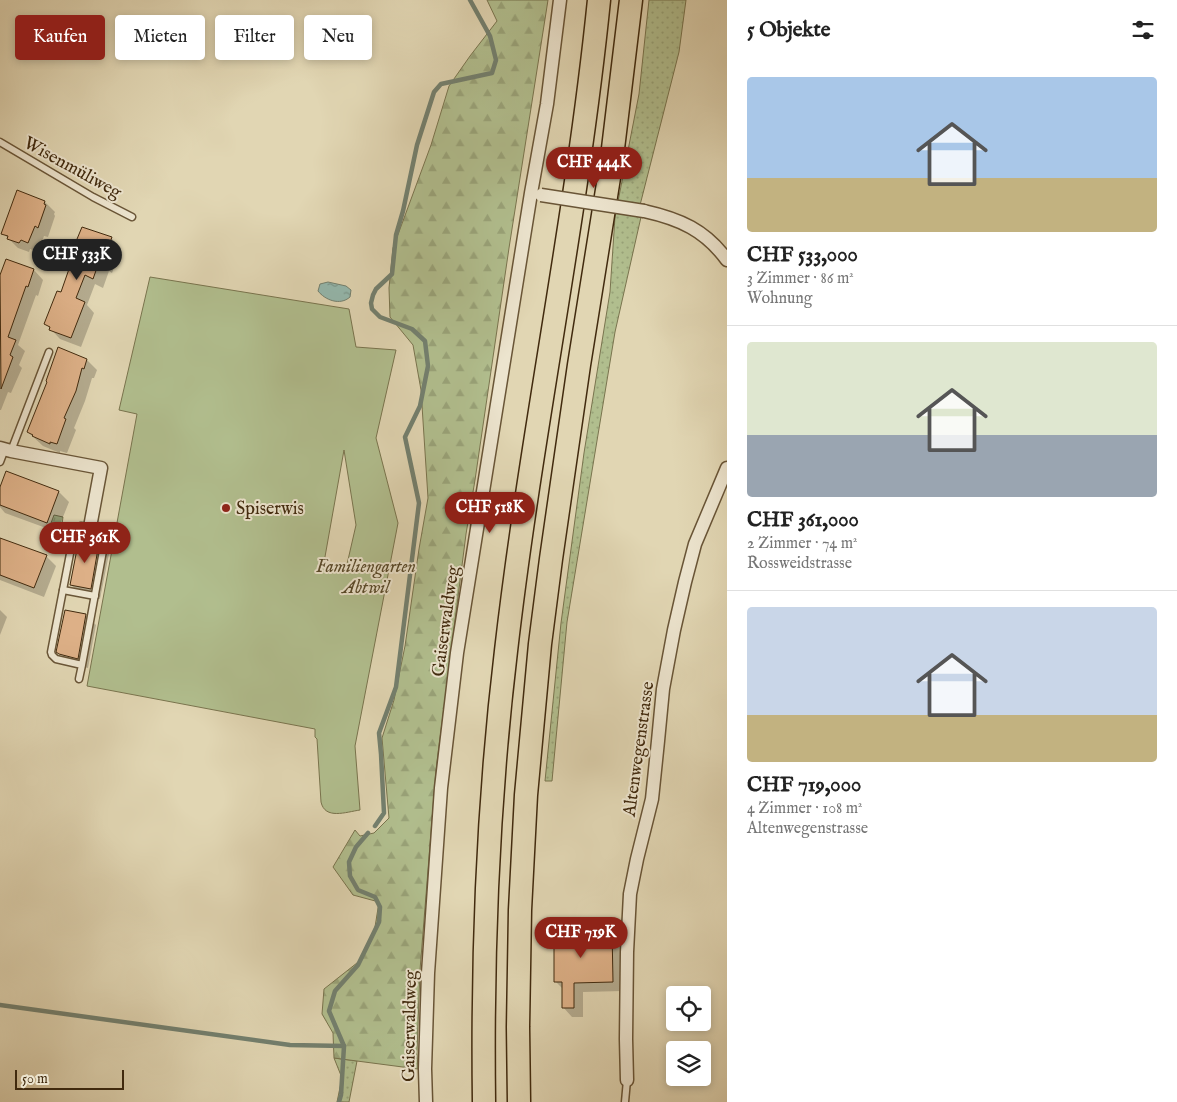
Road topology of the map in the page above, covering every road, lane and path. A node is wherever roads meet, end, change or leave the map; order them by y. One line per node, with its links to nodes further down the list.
1 (560, 0): 5 (street, Gaiserwaldweg)
2 (599, 0): 19 (highway)
3 (630, 0): 20 (highway)
4 (0, 142): 6 (lane, Wisenmüliweg)
5 (536, 194): 7 (street, bridge); 18 (street, Gaiserwaldweg)
6 (132, 217)
7 (727, 260)
8 (49, 352): 9 (lane)
9 (5, 449): 10 (lane); 12 (street)
10 (0, 462)
11 (727, 468): 17 (street, Altenwegenstrasse)
12 (90, 527): 13 (lane); 14 (lane)
13 (63, 590): 14 (lane); 15 (lane)
14 (94, 596): 15 (lane)
15 (82, 665): 16 (lane)
16 (79, 679)
17 (627, 1080): 21 (lane, Altenwegenstrasse)
18 (426, 1102)
19 (484, 1102)
20 (519, 1102)
21 (625, 1102)

